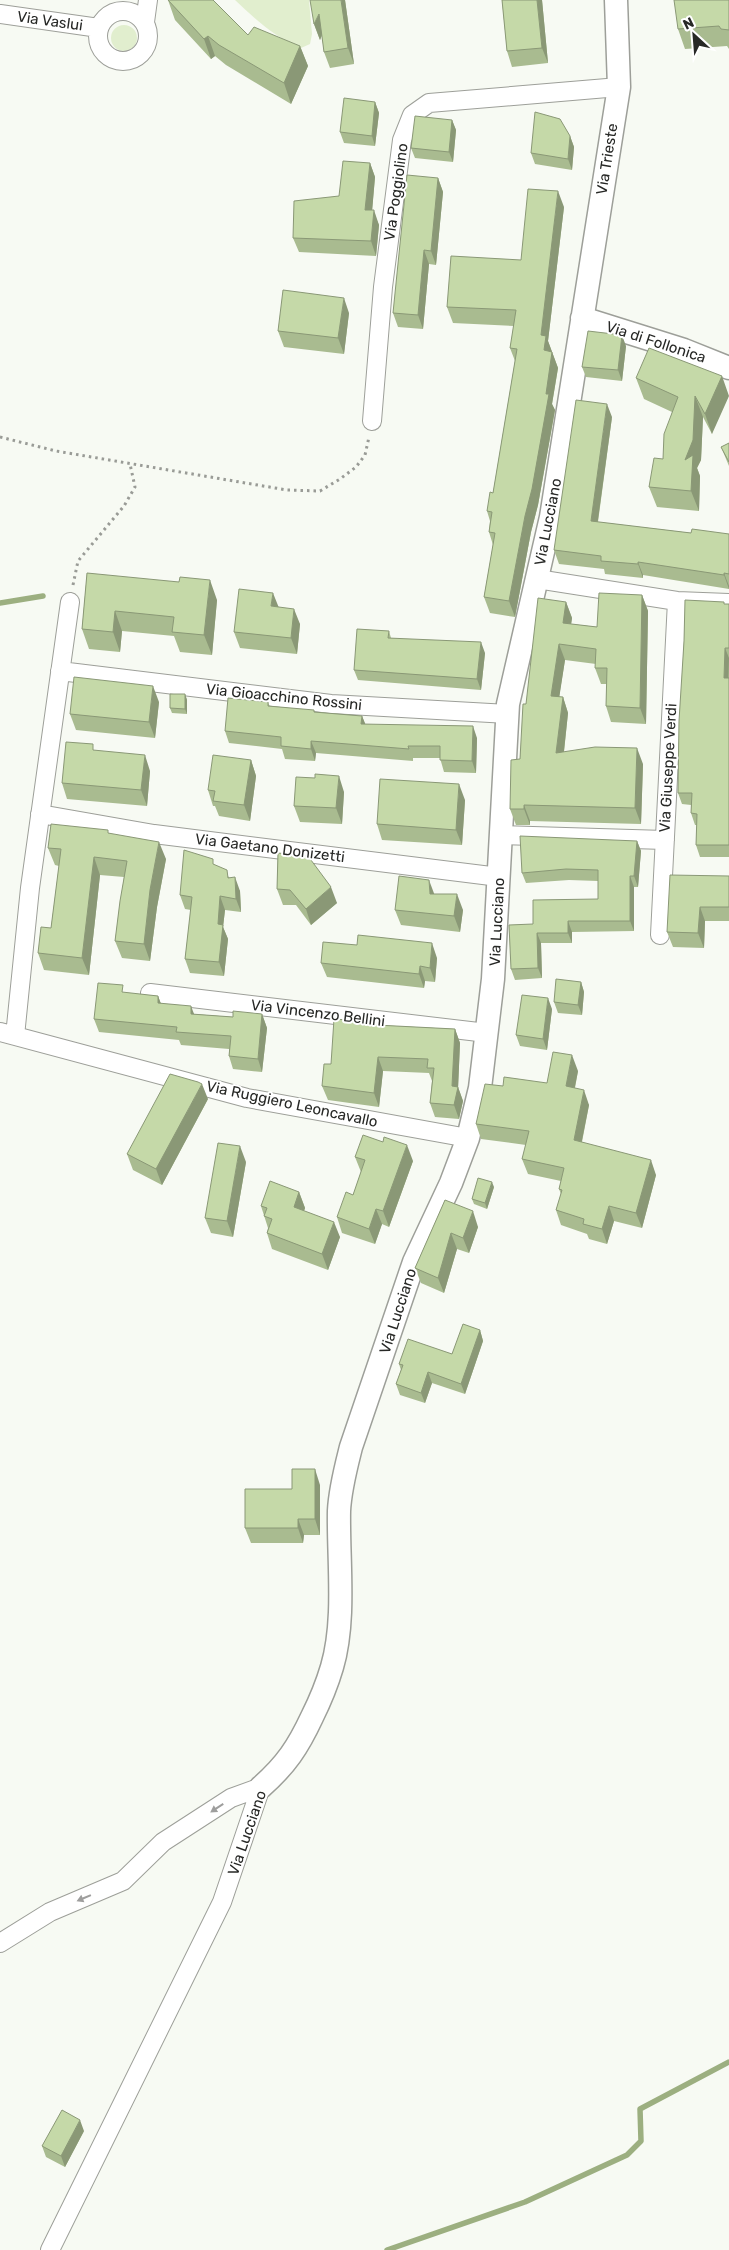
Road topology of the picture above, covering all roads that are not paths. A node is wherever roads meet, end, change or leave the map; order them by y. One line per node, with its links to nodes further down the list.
1 (148, 0): 4 (street)
2 (616, 0): 6 (street, Via Trieste)
3 (0, 14): 5 (street, Via Vaslui)
4 (145, 22): 5 (street); 5 (street)
5 (99, 28)
6 (619, 87): 7 (street, Via Trieste); 9 (street, Via Poggiolino)
7 (582, 318): 8 (street, Via di Follonica); 10 (street, Via Lucciano)
8 (729, 368)
9 (372, 421)
10 (537, 579): 11 (street); 15 (street, Via Lucciano)
11 (677, 601): 13 (street); 18 (street, Via Giuseppe Verdi)
12 (70, 602): 14 (street)
13 (729, 603)
14 (60, 671): 15 (street, Via Gioacchino Rossini); 16 (street)
15 (508, 714): 17 (street, Via Lucciano)
16 (40, 814): 19 (street, Via Gaetano Donizetti); 25 (street)
17 (501, 836): 18 (street); 19 (street, Via Lucciano)
18 (665, 840): 20 (street, Via Giuseppe Verdi)
19 (500, 877): 24 (street, Via Lucciano)
20 (663, 878): 21 (street); 22 (street, Via Giuseppe Verdi)
21 (682, 879)
22 (660, 935)
23 (150, 993): 24 (street, Via Vincenzo Bellini)
24 (486, 1033): 26 (street, Via Lucciano)
25 (7, 1034): 26 (street, Via Ruggiero Leoncavallo)
26 (468, 1138): 27 (street, Via Lucciano)
27 (260, 1787): 28 (street, one-way to 28); 29 (street, Via Lucciano)
28 (0, 1942)
29 (50, 2250)

